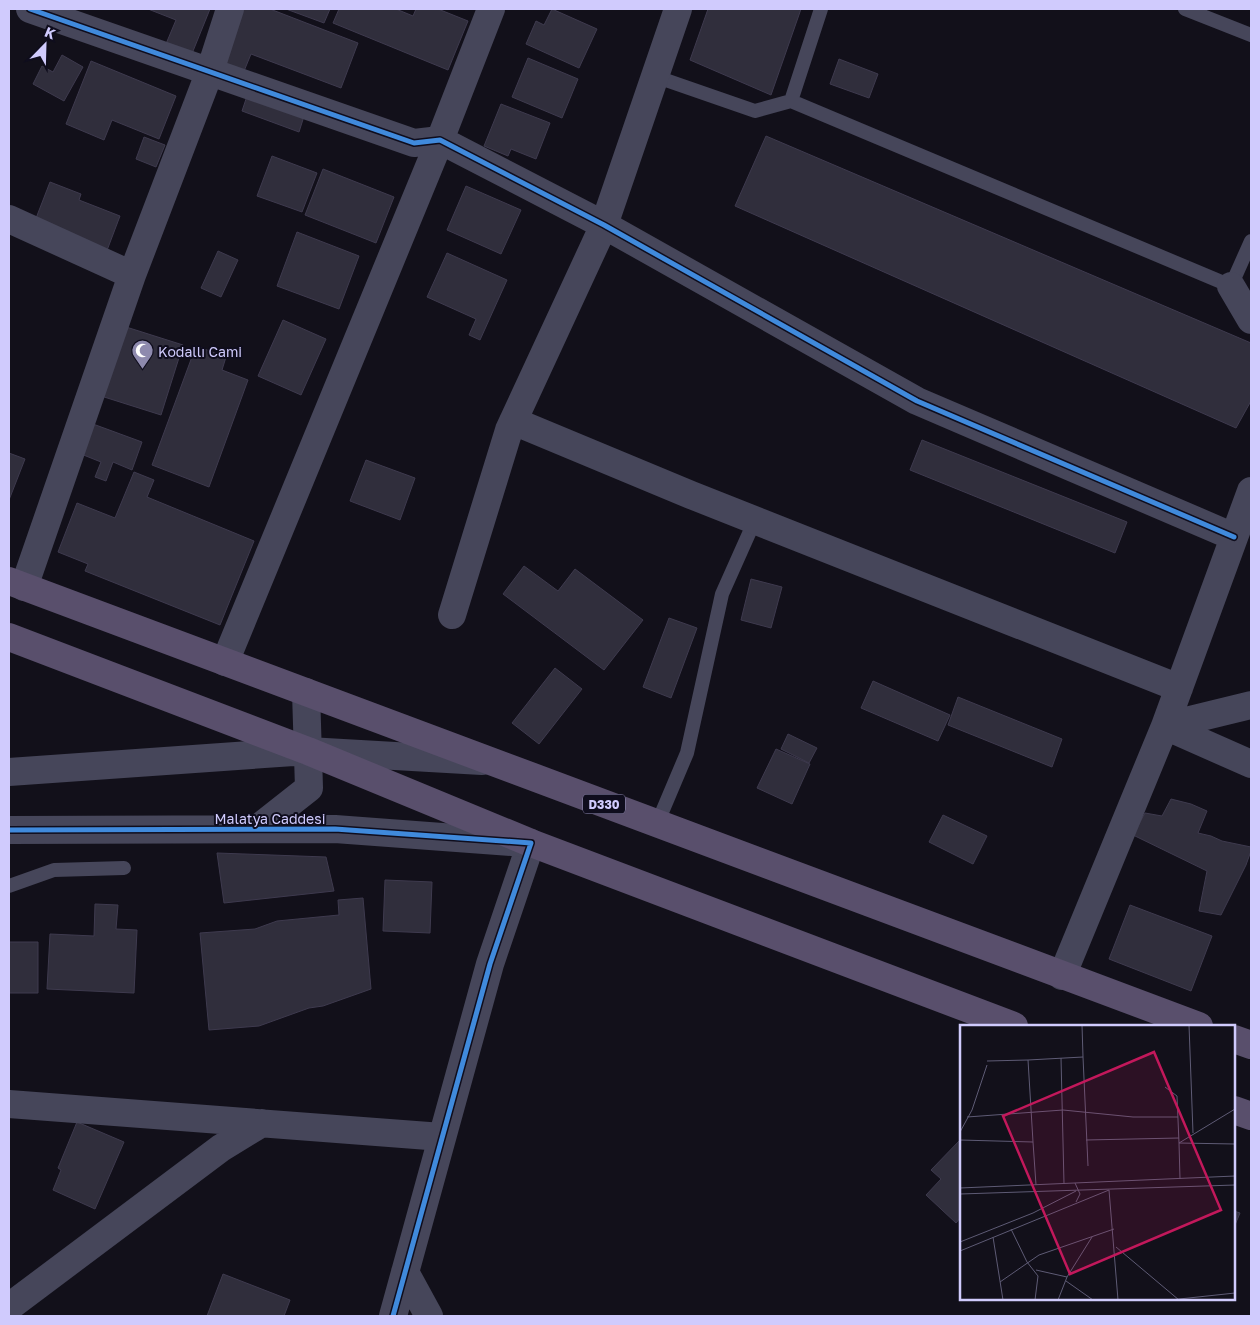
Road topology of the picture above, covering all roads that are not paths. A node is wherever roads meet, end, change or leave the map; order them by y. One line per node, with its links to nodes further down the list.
1 (30, 9): 8 (street)
2 (230, 9): 8 (street)
3 (491, 9): 11 (street)
4 (678, 9): 9 (street)
5 (822, 9): 10 (lane)
6 (1185, 9): 7 (lane)
7 (1251, 35)
8 (210, 71): 11 (street); 15 (street)
9 (654, 76): 10 (lane); 13 (street)
10 (791, 101): 16 (lane)
11 (440, 140): 13 (street); 25 (street)
12 (9, 219): 15 (street)
13 (604, 225): 18 (street); 21 (street)
14 (1251, 242): 16 (lane)
15 (132, 275): 22 (street)
16 (1231, 286): 17 (street)
17 (1251, 320)
18 (513, 422): 20 (street); 23 (street)
19 (1251, 491): 21 (street)
20 (755, 520): 26 (street); 34 (lane)
21 (1234, 537): 26 (street)
22 (16, 584): 25 (main road, D330)
23 (452, 615)
24 (9, 637): 30 (main road)
25 (224, 662): 27 (main road, D330)
26 (1179, 688): 29 (street)
27 (306, 692): 30 (street); 31 (main road, D330)
28 (1251, 705): 29 (street)
29 (1165, 726): 32 (street); 40 (street)
30 (308, 751): 31 (street); 33 (street); 35 (street); 37 (main road)
31 (489, 761): 34 (main road, D330)
32 (1251, 764)
33 (9, 772)
34 (657, 824): 40 (main road, D330)
35 (257, 829): 36 (street, Malatya Caddesi); 37 (street, Malatya Caddesi)
36 (9, 830)
37 (531, 843): 41 (main road); 49 (street)
38 (124, 868): 39 (lane)
39 (9, 886)
40 (1062, 976): 42 (main road, D330)
41 (1011, 1025)
42 (1196, 1025)
43 (1235, 1039): 44 (main road)
44 (1251, 1046)
45 (9, 1104): 48 (street)
46 (1235, 1110): 47 (main road)
47 (1251, 1116)
48 (262, 1123): 49 (street); 51 (street)
49 (442, 1137): 50 (street)
50 (405, 1272): 52 (street); 53 (street)
51 (9, 1307)
52 (392, 1316)
53 (429, 1316)

